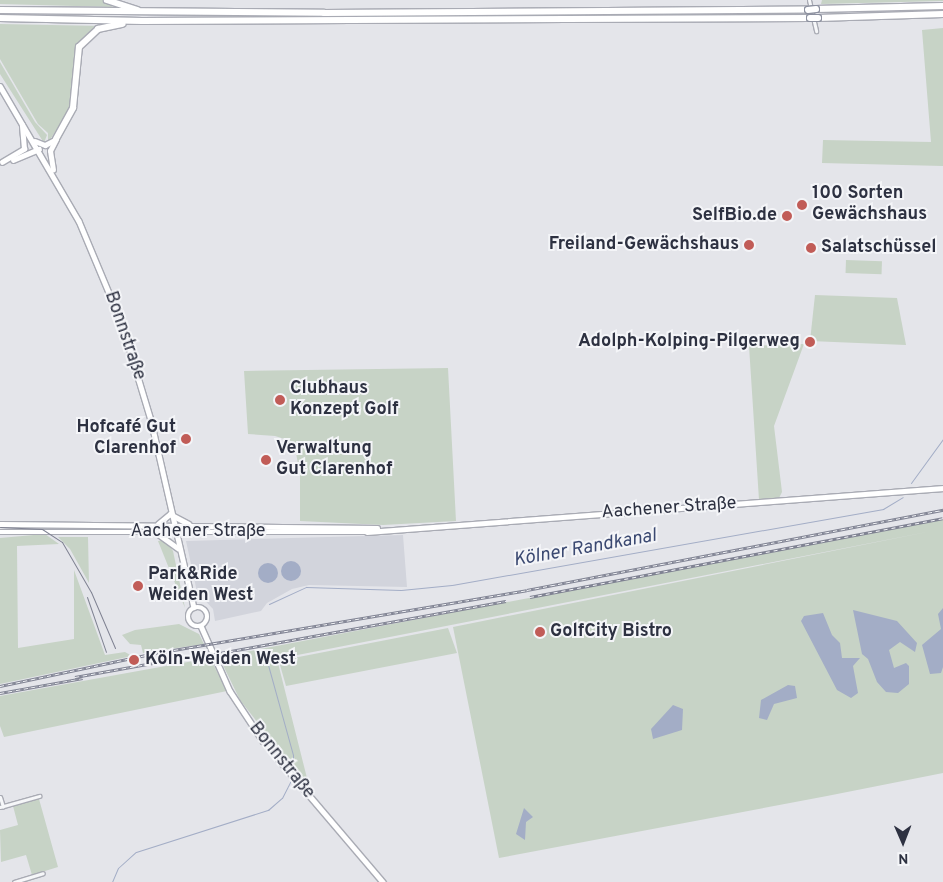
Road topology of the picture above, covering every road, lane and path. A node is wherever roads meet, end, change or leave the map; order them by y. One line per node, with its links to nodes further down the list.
1 (107, 0): 5 (highway)
2 (809, 0): 9 (street)
3 (943, 6): 5 (highway, bridge)
4 (0, 10): 5 (highway)
5 (151, 12)
6 (943, 14): 8 (highway, bridge)
7 (0, 18): 8 (highway)
8 (142, 22): 12 (highway)
9 (816, 31)
10 (0, 86): 11 (main road, Bonnstraße)
11 (20, 118): 13 (main road, Bonnstraße); 15 (main road)
12 (56, 139): 13 (main road); 16 (main road)
13 (33, 140): 14 (main road, Bonnstraße)
14 (39, 149): 15 (main road); 16 (main road, Bonnstraße)
15 (1, 162)
16 (54, 174): 18 (main road, Bonnstraße)
17 (943, 488): 23 (main road, Aachener Straße)
18 (170, 514): 20 (main road); 21 (main road, Bonnstraße); 22 (main road)
19 (0, 524): 20 (main road, Aachener Straße)
20 (157, 524): 21 (main road, Aachener Straße)
21 (173, 525): 22 (main road, Aachener Straße); 26 (main road, Bonnstraße)
22 (190, 525): 23 (main road, Aachener Straße)
23 (396, 529): 26 (main road, Aachener Straße)
24 (0, 532): 25 (main road, Aachener Straße)
25 (157, 533): 26 (main road, Aachener Straße); 27 (main road)
26 (175, 533): 27 (main road, Bonnstraße)
27 (178, 548): 28 (main road, Bonnstraße)
28 (194, 607): 29 (main road); 29 (main road)
29 (201, 626): 36 (main road, Bonnstraße)
30 (39, 796): 32 (street)
31 (0, 797): 32 (street)
32 (1, 807)
33 (43, 874): 34 (street)
34 (21, 881): 35 (street)
35 (14, 882)
36 (382, 882)

